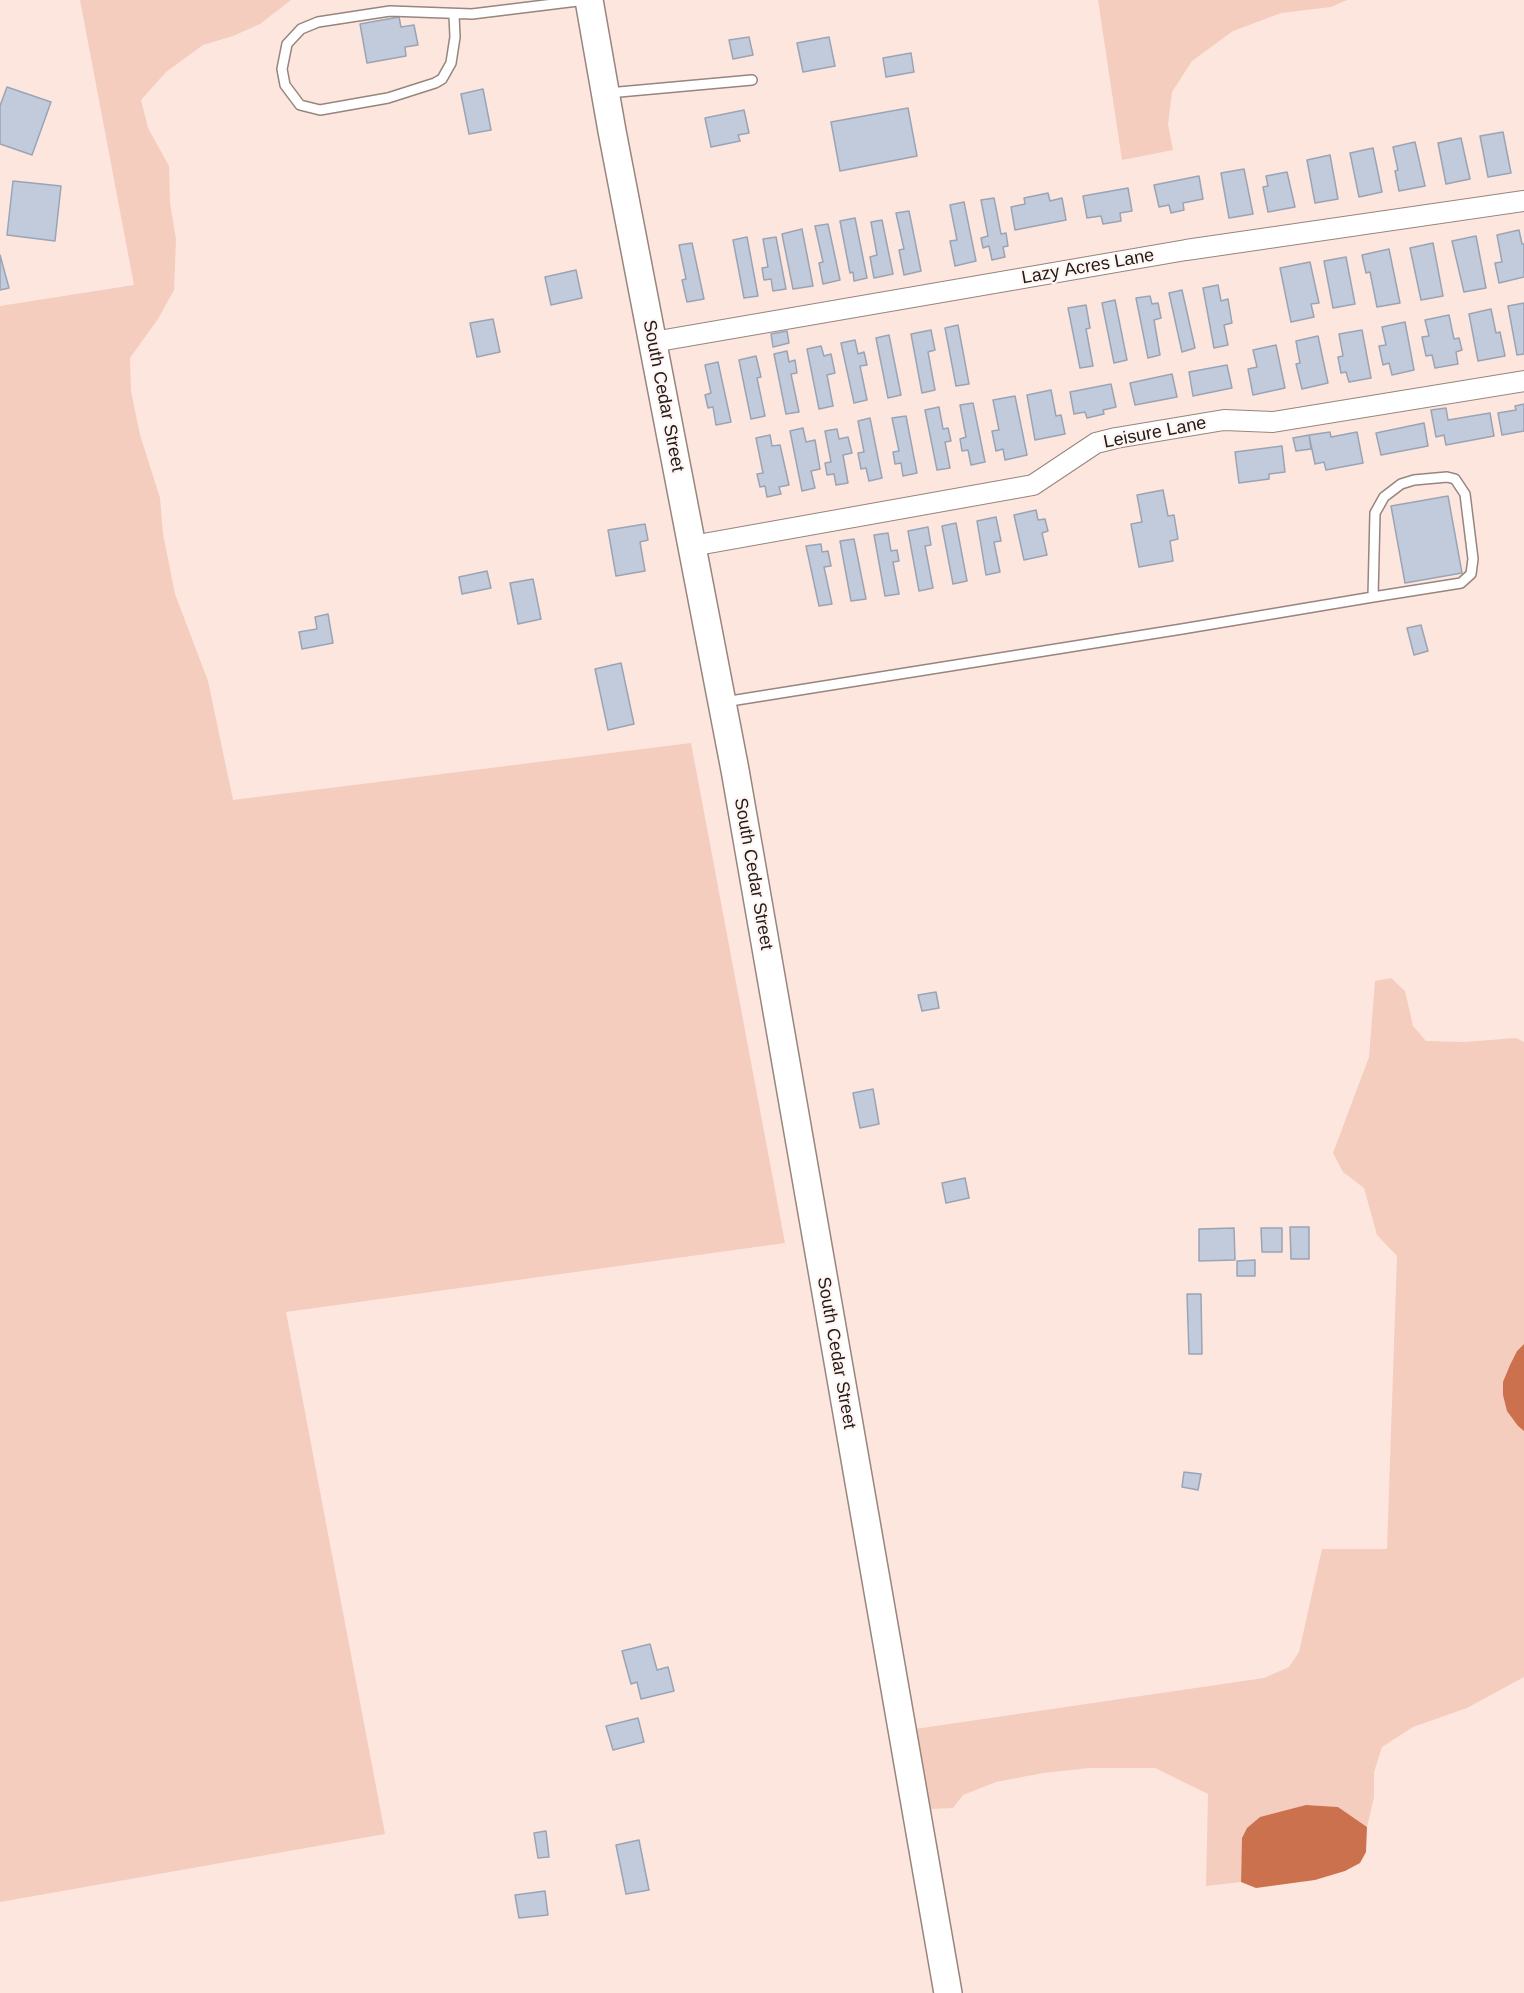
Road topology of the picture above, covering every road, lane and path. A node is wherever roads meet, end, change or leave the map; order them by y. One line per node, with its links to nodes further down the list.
1 (588, 0): 2 (lane); 4 (main road, South Cedar Street)
2 (454, 15): 2 (lane)
3 (752, 80): 4 (lane)
4 (606, 94): 6 (main road, South Cedar Street)
5 (1524, 201): 6 (street, Lazy Acres Lane)
6 (653, 342): 8 (main road, South Cedar Street)
7 (1524, 381): 8 (street, Leisure Lane)
8 (692, 546): 10 (main road, South Cedar Street)
9 (1373, 597): 9 (lane); 10 (lane)
10 (722, 703): 11 (main road, South Cedar Street)
11 (948, 1993)

